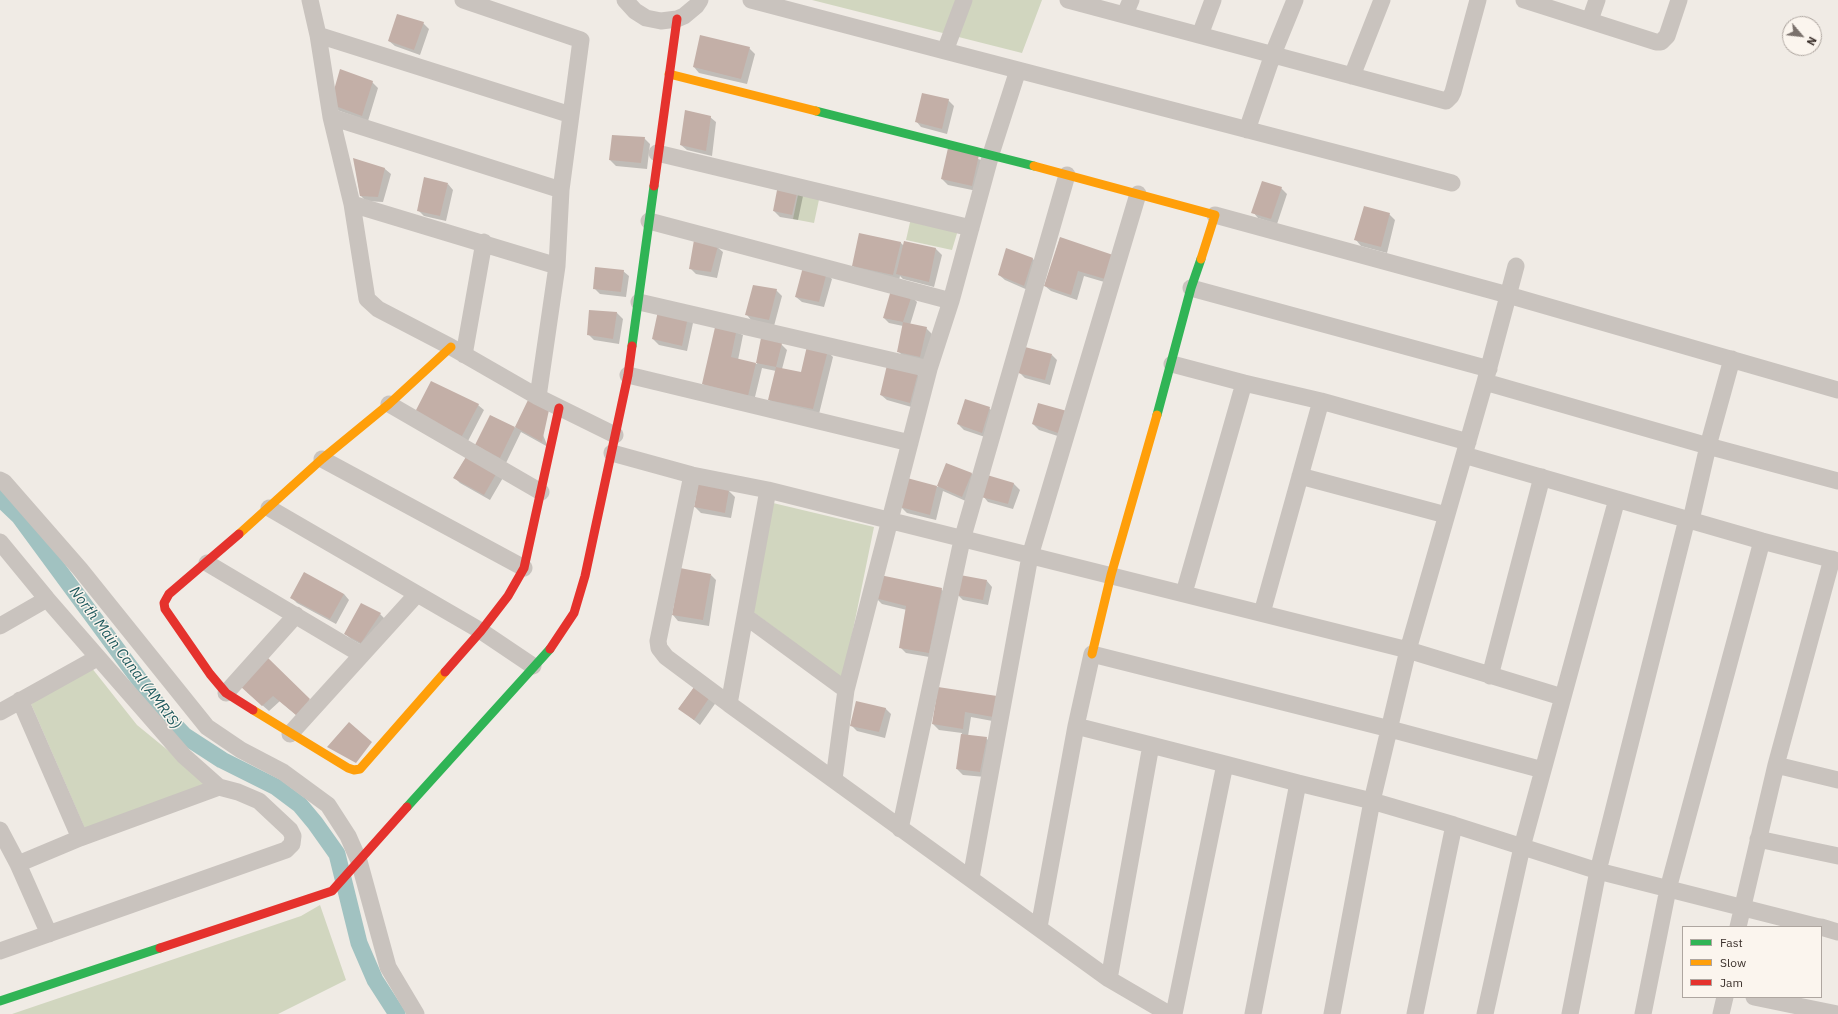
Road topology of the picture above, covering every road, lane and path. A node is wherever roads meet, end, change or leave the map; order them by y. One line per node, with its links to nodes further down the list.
1 (310, 0): 19 (street)
2 (463, 0): 26 (street)
3 (625, 0): 17 (street)
4 (700, 0): 17 (street)
5 (751, 0): 15 (street)
6 (964, 0): 21 (street)
7 (1068, 0): 16 (street)
8 (1213, 0): 20 (street)
9 (1295, 0): 22 (street)
10 (1382, 0): 25 (street)
11 (1478, 0): 25 (street)
12 (1524, 0): 18 (street)
13 (1597, 0): 18 (street)
14 (1679, 0): 18 (street)
15 (796, 6): 21 (street)
16 (1128, 7): 20 (street)
17 (677, 19): 24 (street)
18 (1590, 20)
19 (318, 35): 26 (street); 27 (street)
20 (1200, 35): 22 (street)
21 (945, 51): 23 (street)
22 (1273, 54): 25 (street); 28 (street)
23 (1018, 70): 28 (street); 30 (street)
24 (669, 74): 29 (street); 30 (street)
25 (1352, 76)
26 (571, 115): 33 (street)
27 (331, 117): 33 (street); 35 (street)
28 (1247, 130): 32 (street)
29 (658, 153): 37 (street); 38 (street)
30 (991, 154): 31 (street); 38 (street)
31 (1067, 175): 34 (street); 76 (street)
32 (1452, 183)
33 (562, 190): 40 (street)
34 (1138, 194): 36 (street); 79 (street)
35 (352, 204): 39 (street); 46 (street)
36 (1215, 215): 42 (street); 43 (street)
37 (649, 222): 44 (street); 45 (street)
38 (971, 228): 44 (street)
39 (484, 242): 40 (street); 46 (street)
40 (557, 266): 54 (street)
41 (1516, 266): 43 (street)
42 (1191, 288): 48 (street); 51 (street)
43 (1508, 295): 47 (street); 51 (street)
44 (951, 301): 49 (street)
45 (639, 302): 49 (street); 50 (street)
46 (457, 351): 54 (street); 56 (street)
47 (1732, 359): 53 (street); 60 (street)
48 (1172, 364): 52 (street); 83 (street)
49 (929, 369): 59 (street)
50 (628, 376): 58 (street); 59 (street)
51 (1487, 376): 60 (street); 61 (street)
52 (1244, 383): 55 (street); 84 (street)
53 (1838, 390)
54 (538, 397): 57 (street)
55 (1321, 401): 61 (street); 65 (street)
56 (389, 404): 63 (street); 70 (street)
57 (559, 408): 58 (street); 70 (street)
58 (615, 435): 62 (street)
59 (910, 443): 75 (street)
60 (1708, 446): 68 (street); 74 (street)
61 (1466, 449): 66 (street); 73 (street)
62 (612, 452): 64 (street); 96 (street)
63 (322, 459): 72 (street); 82 (street)
64 (692, 475): 69 (street); 102 (street)
65 (1300, 476): 73 (street); 87 (street)
66 (1542, 477): 71 (street); 97 (street)
67 (0, 480): 124 (street)
68 (1838, 481)
69 (768, 490): 75 (street); 89 (street)
70 (541, 492): 82 (street)
71 (1617, 499): 74 (street); 100 (street)
72 (269, 508): 81 (street); 85 (street)
73 (1446, 515): 92 (street)
74 (1689, 520): 77 (street); 125 (street)
75 (890, 521): 76 (street); 98 (street)
76 (962, 540): 79 (street); 117 (street)
77 (1762, 541): 80 (street); 127 (street)
78 (0, 542): 86 (street)
79 (1030, 556): 83 (street); 126 (street)
80 (1835, 560): 109 (street)
81 (207, 563): 88 (street); 99 (street)
82 (524, 568): 91 (street)
83 (1111, 575): 84 (street); 93 (street)
84 (1184, 593): 87 (street)
85 (417, 594): 91 (street); 94 (street)
86 (47, 599): 90 (street); 95 (street)
87 (1262, 613): 92 (street)
88 (296, 615): 94 (street); 99 (street)
89 (745, 616): 98 (street); 102 (street)
90 (0, 626)
91 (480, 631): 96 (street); 106 (street)
92 (1408, 650): 97 (street); 105 (street)
93 (1092, 654): 104 (street); 105 (street)
94 (362, 655): 106 (street)
95 (97, 658): 101 (street); 114 (street)
96 (533, 666): 124 (street)
97 (1490, 676): 100 (street)
98 (846, 690): 111 (street)
99 (226, 693): 106 (street)
100 (1562, 697): 110 (street)
101 (20, 700): 103 (street); 119 (street)
102 (729, 704): 111 (street)
103 (0, 712)
104 (1076, 726): 107 (street); 131 (street)
105 (1390, 729): 110 (street); 115 (street)
106 (290, 734)
107 (1151, 745): 108 (street); 136 (street)
108 (1225, 764): 113 (street); 142 (street)
109 (1776, 765): 112 (street); 120 (street)
110 (1543, 770): 121 (street)
111 (834, 779): 117 (street)
112 (1838, 780)
113 (1298, 782): 115 (street); 143 (street)
114 (219, 787): 119 (street); 134 (street)
115 (1372, 801): 116 (street); 144 (street)
116 (1454, 825): 121 (street); 145 (street)
117 (900, 829): 126 (street)
118 (0, 830): 123 (street)
119 (80, 838): 123 (street)
120 (1758, 839): 122 (street); 128 (street)
121 (1522, 847): 125 (street); 146 (street)
122 (1838, 856)
123 (18, 864): 134 (street)
124 (356, 864): 139 (street); 140 (street)
125 (1598, 871): 127 (street); 147 (street)
126 (971, 878): 131 (street)
127 (1668, 889): 128 (street); 148 (street)
128 (1742, 908): 129 (street); 130 (street)
129 (1738, 926)
130 (1816, 926)
131 (1039, 927): 136 (street)
132 (1822, 928): 133 (street)
133 (1838, 932)
134 (49, 934): 135 (street)
135 (0, 951)
136 (1110, 979): 141 (street)
137 (1725, 998): 149 (street)
138 (1759, 998): 150 (street)
139 (0, 1002)
140 (416, 1014)
141 (1169, 1014)
142 (1174, 1014)
143 (1253, 1014)
144 (1332, 1014)
145 (1415, 1014)
146 (1485, 1014)
147 (1570, 1014)
148 (1643, 1014)
149 (1721, 1014)
150 (1837, 1014)

